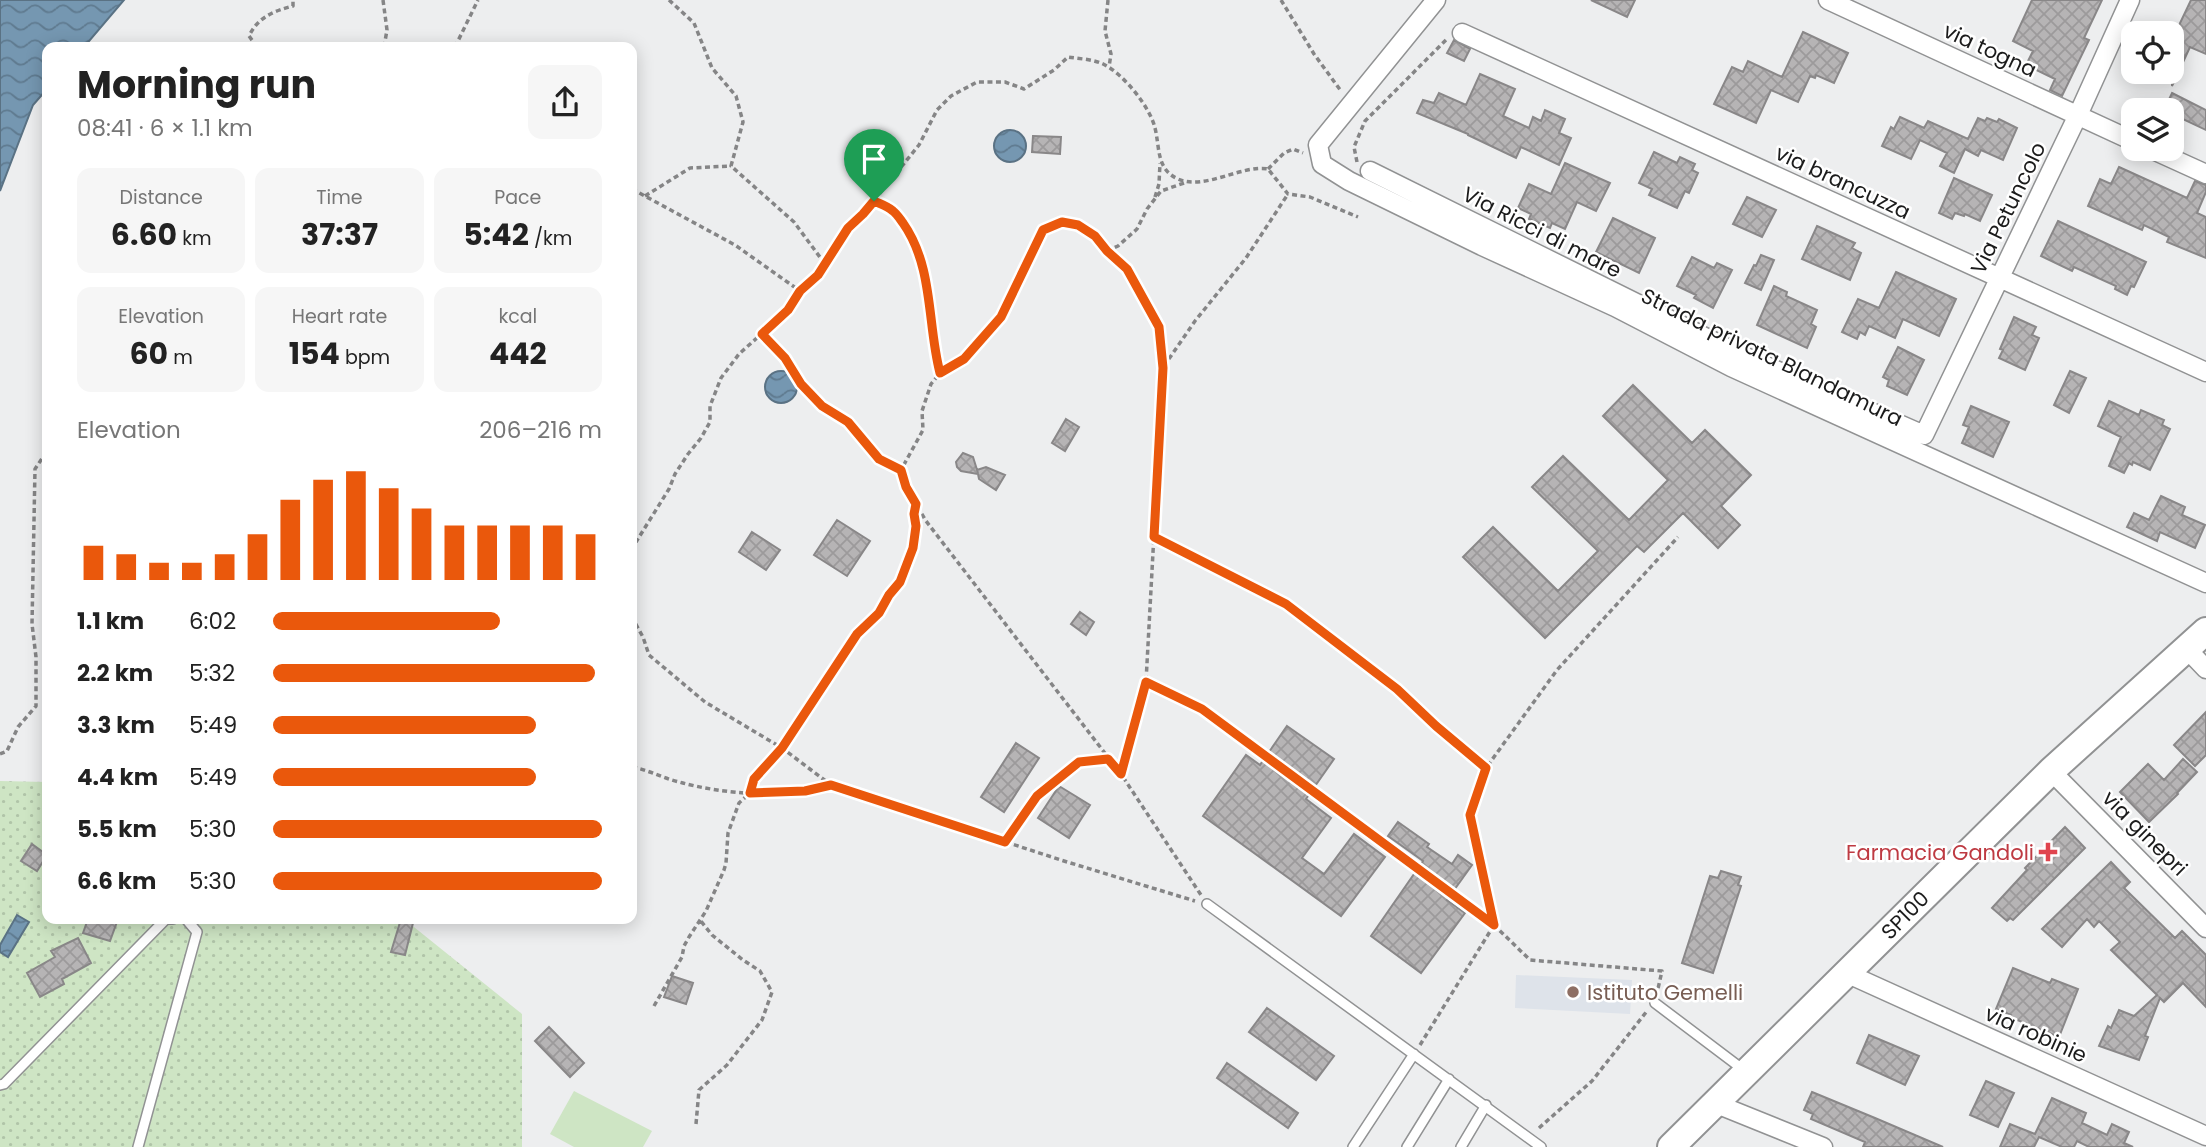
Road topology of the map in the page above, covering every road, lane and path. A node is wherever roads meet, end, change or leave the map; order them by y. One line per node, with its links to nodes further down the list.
1 (293, 0): 11 (path)
2 (383, 0): 12 (path)
3 (478, 0): 13 (path)
4 (669, 0): 21 (path)
5 (1108, 0): 14 (path)
6 (1281, 0): 15 (path)
7 (1436, 0): 15 (street)
8 (1828, 0): 16 (street, via togna)
9 (2130, 0): 16 (street, Via Petuncolo)
10 (1462, 33): 23 (path); 34 (street, via brancuzza)
11 (253, 42)
12 (385, 42)
13 (457, 42)
14 (1109, 67): 18 (path); 30 (path)
15 (1350, 104): 20 (street)
16 (2078, 115): 17 (street, via togna); 34 (street, Via Petuncolo)
17 (2121, 135)
18 (1160, 161): 25 (path); 29 (path)
19 (2177, 161): 24 (street)
20 (1322, 164): 22 (path); 36 (street, Strada privata Blandamura)
21 (731, 166): 28 (path); 33 (path)
22 (1268, 169): 25 (path); 27 (path)
23 (1370, 171): 36 (street, Via Ricci di mare)
24 (2206, 174)
25 (1186, 182): 29 (path)
26 (637, 192): 28 (path)
27 (1288, 194): 31 (path); 39 (path)
28 (645, 196): 35 (path)
29 (1155, 199): 32 (path)
30 (874, 201): 33 (path); 41 (path)
31 (1358, 217)
32 (1107, 251): 39 (path); 41 (path)
33 (825, 264): 35 (path)
34 (1999, 278): 38 (street, Via Petuncolo); 40 (street, via brancuzza)
35 (800, 291): 37 (path)
36 (1618, 302): 38 (street, Strada privata Blandamura)
37 (762, 334): 43 (path); 45 (path)
38 (1735, 361): 48 (street, Strada privata Blandamura)
39 (1163, 368): 46 (path)
40 (2206, 372)
41 (940, 373): 43 (path)
42 (42, 459): 55 (path)
43 (901, 470): 44 (path)
44 (916, 504): 54 (path); 56 (path)
45 (637, 537)
46 (1154, 537): 53 (path); 58 (path)
47 (1678, 537): 58 (path)
48 (2206, 583)
49 (637, 626): 54 (path)
50 (2206, 632): 51 (main road, SP100 / SP100)
51 (2186, 648): 52 (street); 59 (main road, SP100 / SP100)
52 (2206, 669)
53 (1146, 682): 60 (path); 68 (path)
54 (782, 748): 61 (path); 62 (path)
55 (0, 754)
56 (1108, 759): 60 (path); 63 (path)
57 (637, 768): 62 (path)
58 (1486, 768): 68 (path)
59 (2051, 771): 69 (street, via ginepri); 70 (main road, SP100 / SP100)
60 (1121, 774): 64 (path)
61 (831, 785): 62 (path); 63 (path)
62 (750, 793): 65 (path)
63 (1005, 842): 64 (path)
64 (1207, 904): 73 (lane)
65 (700, 920): 72 (path); 79 (path)
66 (161, 924): 76 (lane)
67 (190, 924): 82 (lane)
68 (1494, 925): 71 (path); 73 (path)
69 (2206, 928)
70 (1846, 973): 74 (main road, SP100 / SP100); 80 (street, via robinie)
71 (1655, 1003): 74 (lane); 81 (path)
72 (654, 1006)
73 (1414, 1054): 75 (lane); 83 (lane)
74 (1746, 1072): 77 (main road, SP100 / SP100)
75 (1449, 1079): 78 (lane); 84 (lane)
76 (0, 1086)
77 (1714, 1103): 87 (main road, SP100 / SP100); 88 (street)
78 (1486, 1105): 81 (lane); 85 (lane)
79 (696, 1124)
80 (2206, 1136)
81 (1529, 1137): 86 (lane)
82 (138, 1147)
83 (1353, 1147)
84 (1407, 1147)
85 (1461, 1147)
86 (1541, 1147)
87 (1671, 1147)
88 (1823, 1147)

